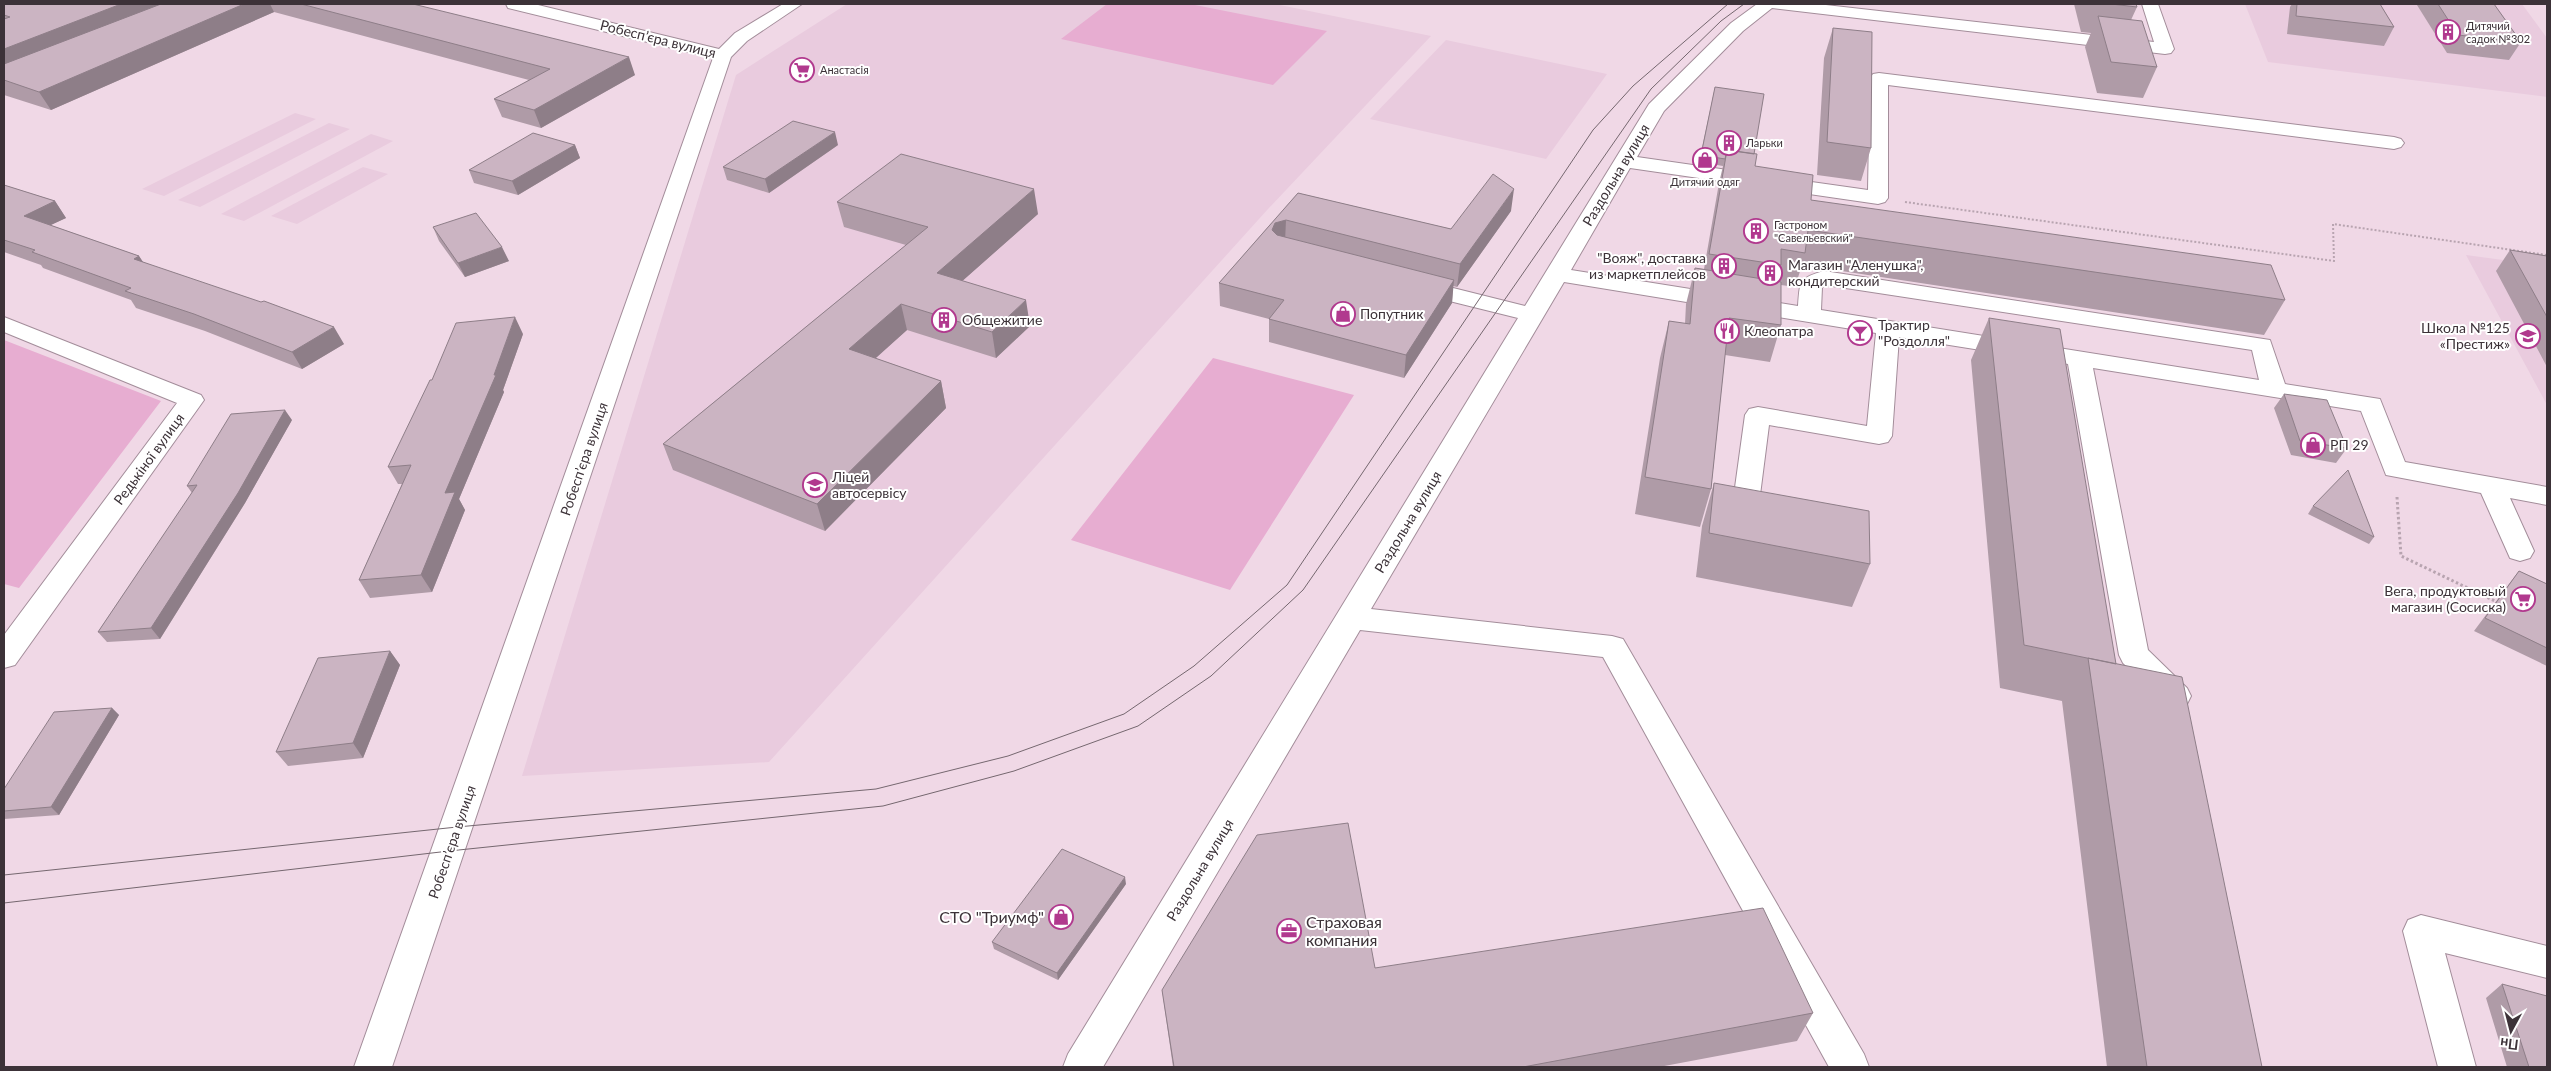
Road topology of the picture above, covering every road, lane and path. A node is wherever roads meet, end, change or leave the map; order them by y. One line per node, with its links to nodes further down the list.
1 (514, 4): 6 (street, Робесп’єра вулиця)
2 (794, 4): 6 (street)
3 (1767, 4): 8 (street, Раздольна вулиця)
4 (1775, 4): 5 (street)
5 (2150, 4)
6 (723, 55): 29 (street, Робесп’єра вулиця)
7 (2394, 143): 9 (street)
8 (1624, 161): 9 (street); 11 (street, Раздольна вулиця)
9 (1878, 198): 10 (path)
10 (2547, 255)
11 (1557, 274): 13 (street, Раздольна вулиця); 14 (street)
12 (1394, 280): 13 (street)
13 (1532, 315): 25 (street, Раздольна вулиця)
14 (1809, 315): 16 (street); 18 (street)
15 (4, 324): 26 (street, Редькіної вулиця)
16 (1888, 328): 17 (street); 22 (street)
17 (2079, 359): 18 (street); 27 (street)
18 (2274, 390): 19 (street)
19 (2395, 469): 20 (street); 24 (path)
20 (2491, 486): 21 (street); 23 (street)
21 (2547, 496)
22 (1793, 511)
23 (2520, 550)
24 (2504, 605)
25 (1351, 618): 30 (street, Раздольна вулиця); 31 (street)
26 (4, 657)
27 (2187, 721)
28 (2547, 962): 32 (street)
29 (373, 1067)
30 (1082, 1067)
31 (1850, 1067)
32 (2457, 1067)

